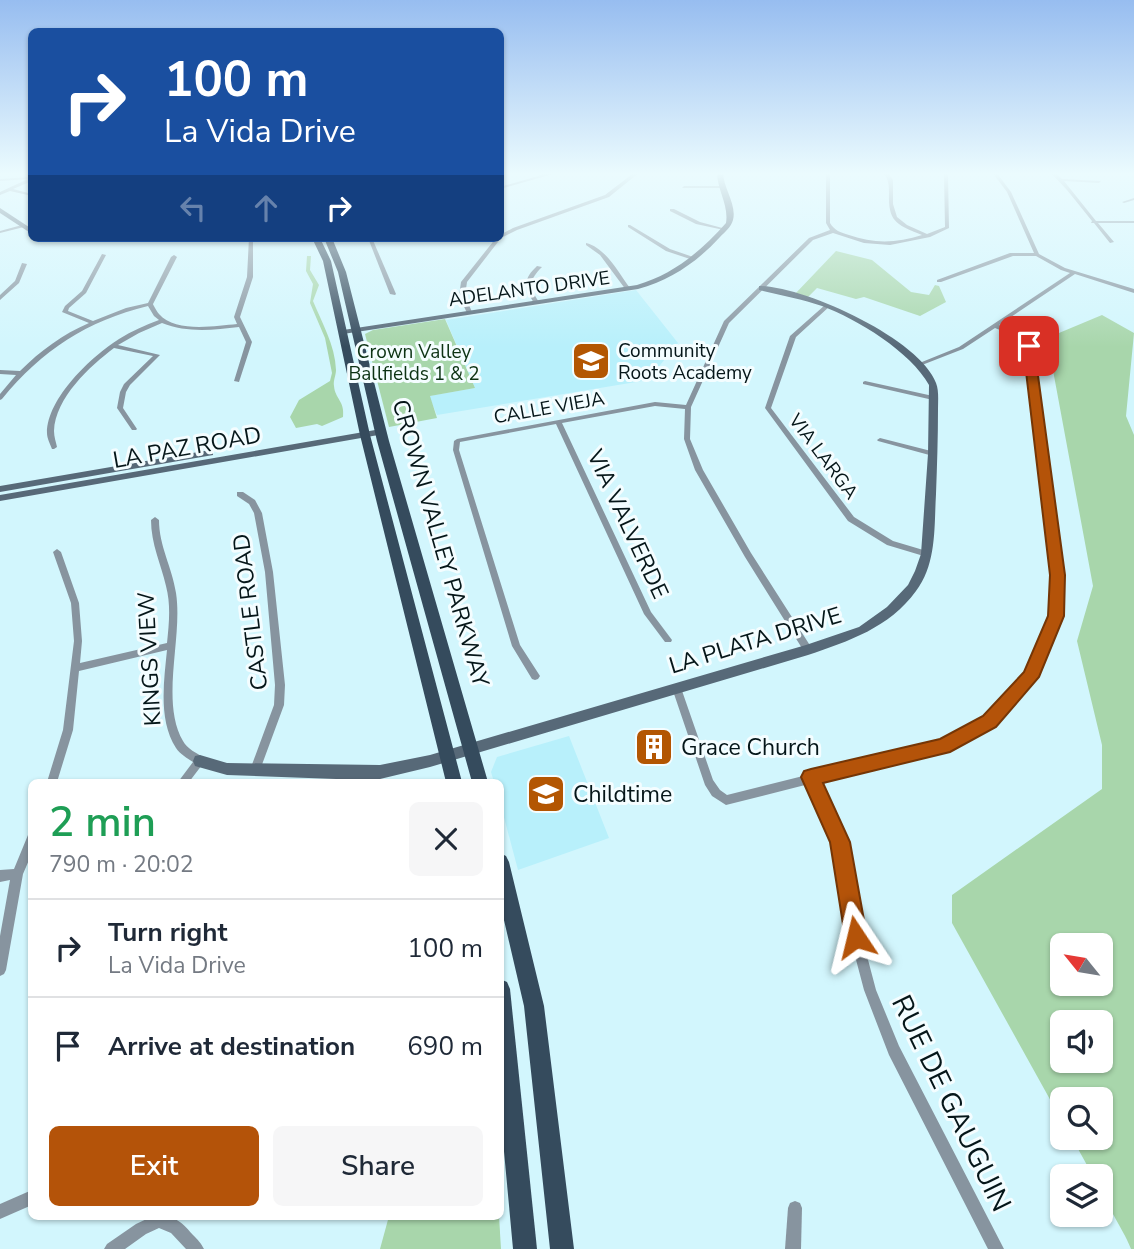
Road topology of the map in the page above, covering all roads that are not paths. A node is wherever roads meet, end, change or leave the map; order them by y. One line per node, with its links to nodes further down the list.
1 (637, 230): 19 (street)
2 (723, 230): 19 (street, ADELANTO DRIVE)
3 (917, 230): 8 (street)
4 (942, 230): 8 (street)
5 (1026, 230): 17 (street)
6 (1101, 230): 14 (street)
7 (833, 231): 8 (street); 24 (street)
8 (928, 236)
9 (251, 242): 35 (street)
10 (318, 242): 38 (main road, CROWN VALLEY PARKWAY)
11 (330, 242): 37 (main road, CROWN VALLEY PARKWAY)
12 (372, 242): 27 (street)
13 (496, 242): 32 (street)
14 (1112, 242)
15 (588, 244): 25 (street)
16 (104, 255): 34 (street)
17 (1037, 255): 22 (street); 23 (street)
18 (174, 257): 30 (street)
19 (693, 258): 25 (street, ADELANTO DRIVE)
20 (24, 264): 28 (street)
21 (539, 267): 29 (street)
22 (1073, 273): 26 (street); 36 (street)
23 (939, 281)
24 (762, 288): 31 (street); 47 (street)
25 (628, 289): 29 (street, ADELANTO DRIVE)
26 (1134, 291)
27 (393, 294)
28 (0, 298)
29 (536, 302): 32 (street, ADELANTO DRIVE)
30 (150, 304): 33 (street); 34 (street)
31 (827, 306): 40 (street); 59 (street, VIA LARGA)
32 (468, 312): 37 (street, ADELANTO DRIVE)
33 (162, 321): 35 (street); 39 (street)
34 (92, 322): 42 (street)
35 (240, 326): 43 (street)
36 (995, 326): 40 (street); 71 (street)
37 (356, 330): 38 (street, ADELANTO DRIVE); 50 (main road, CROWN VALLEY PARKWAY)
38 (343, 332): 50 (main road, CROWN VALLEY PARKWAY)
39 (113, 345): 49 (street); 52 (street)
40 (920, 363): 46 (street, LA PLATA DRIVE)
41 (0, 372): 42 (street)
42 (20, 373): 45 (street)
43 (237, 381)
44 (865, 383): 46 (street)
45 (0, 398)
46 (933, 398): 53 (street, LA PLATA DRIVE)
47 (688, 407): 48 (street, CALLE VIEJA); 62 (street)
48 (558, 421): 60 (street, VIA VALVERDE); 64 (street, CALLE VIEJA)
49 (134, 429)
50 (372, 430): 54 (street, LA PAZ ROAD); 56 (street, LA PAZ ROAD); 66 (main road, CROWN VALLEY PARKWAY); 67 (main road, CROWN VALLEY PARKWAY)
51 (880, 440): 53 (street)
52 (54, 447)
53 (933, 454): 59 (street, LA PLATA DRIVE)
54 (0, 489)
55 (240, 494): 69 (street, CASTLE ROAD)
56 (0, 498)
57 (155, 520): 61 (street, KINGS VIEW)
58 (57, 552): 63 (street)
59 (927, 554): 62 (street, LA PLATA DRIVE)
60 (668, 640)
61 (170, 646): 63 (street); 68 (street, KINGS VIEW)
62 (808, 650): 65 (street, LA PLATA DRIVE)
63 (74, 668): 72 (street)
64 (535, 676)
65 (677, 688): 66 (street, LA PLATA DRIVE); 71 (street)
66 (471, 751): 67 (street, LA PLATA DRIVE); 75 (main road, CROWN VALLEY PARKWAY)
67 (447, 757): 70 (street, LA PLATA DRIVE); 74 (main road, CROWN VALLEY PARKWAY)
68 (200, 761): 69 (street, LA PLATA DRIVE); 73 (street)
69 (255, 770): 70 (street, LA PLATA DRIVE)
70 (298, 777)
71 (811, 777): 90 (street, RUE DE GAUGUIN)
72 (53, 779)
73 (185, 779)
74 (453, 779)
75 (479, 779)
76 (28, 848): 77 (street)
77 (17, 874): 78 (street); 80 (street)
78 (0, 876)
79 (504, 879): 88 (main road)
80 (0, 970)
81 (504, 1031): 87 (main road)
82 (28, 1199): 84 (street)
83 (795, 1208): 89 (street)
84 (0, 1212)
85 (112, 1249): 86 (street)
86 (196, 1249)
87 (525, 1249)
88 (562, 1249)
89 (793, 1249)
90 (996, 1249)

